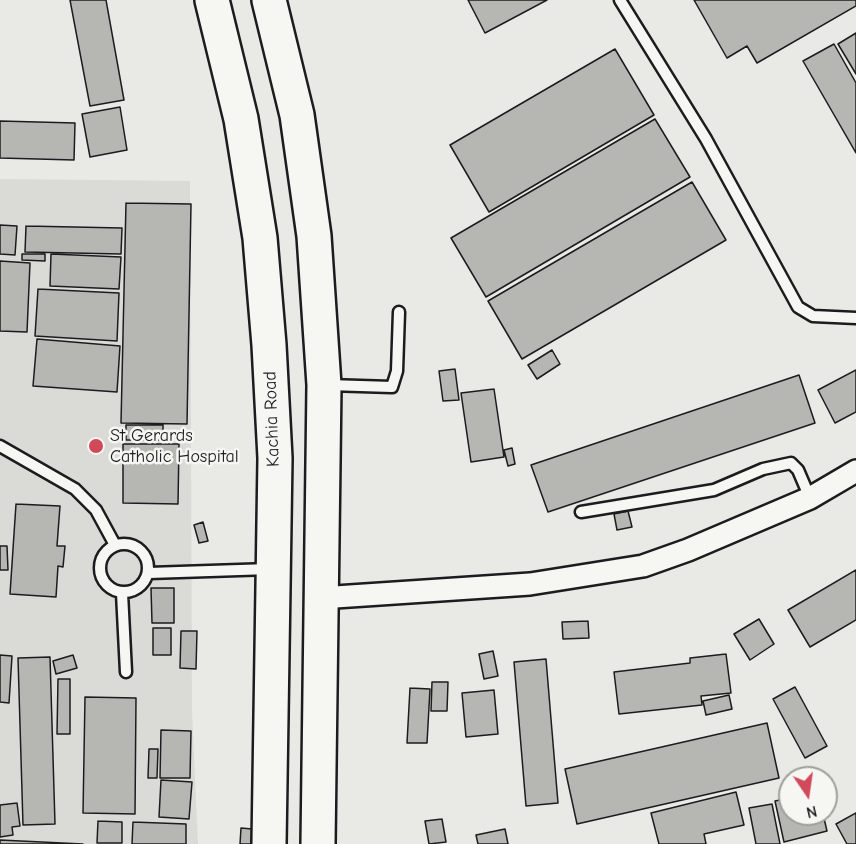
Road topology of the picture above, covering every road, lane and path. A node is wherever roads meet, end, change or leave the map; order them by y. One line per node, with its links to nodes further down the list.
1 (212, 0): 12 (main road, Kachia Road)
2 (269, 0): 6 (main road)
3 (620, 0): 5 (lane)
4 (399, 312): 6 (lane)
5 (856, 318)
6 (324, 385): 15 (main road)
7 (0, 446): 11 (lane)
8 (856, 471): 9 (street)
9 (810, 498): 10 (lane); 15 (street)
10 (581, 512)
11 (115, 545): 13 (lane); 14 (lane)
12 (273, 569): 13 (lane); 17 (main road, Kachia Road)
13 (149, 573): 14 (lane)
14 (122, 593): 16 (lane)
15 (320, 598): 18 (main road)
16 (126, 672)
17 (269, 844)
18 (318, 844)

